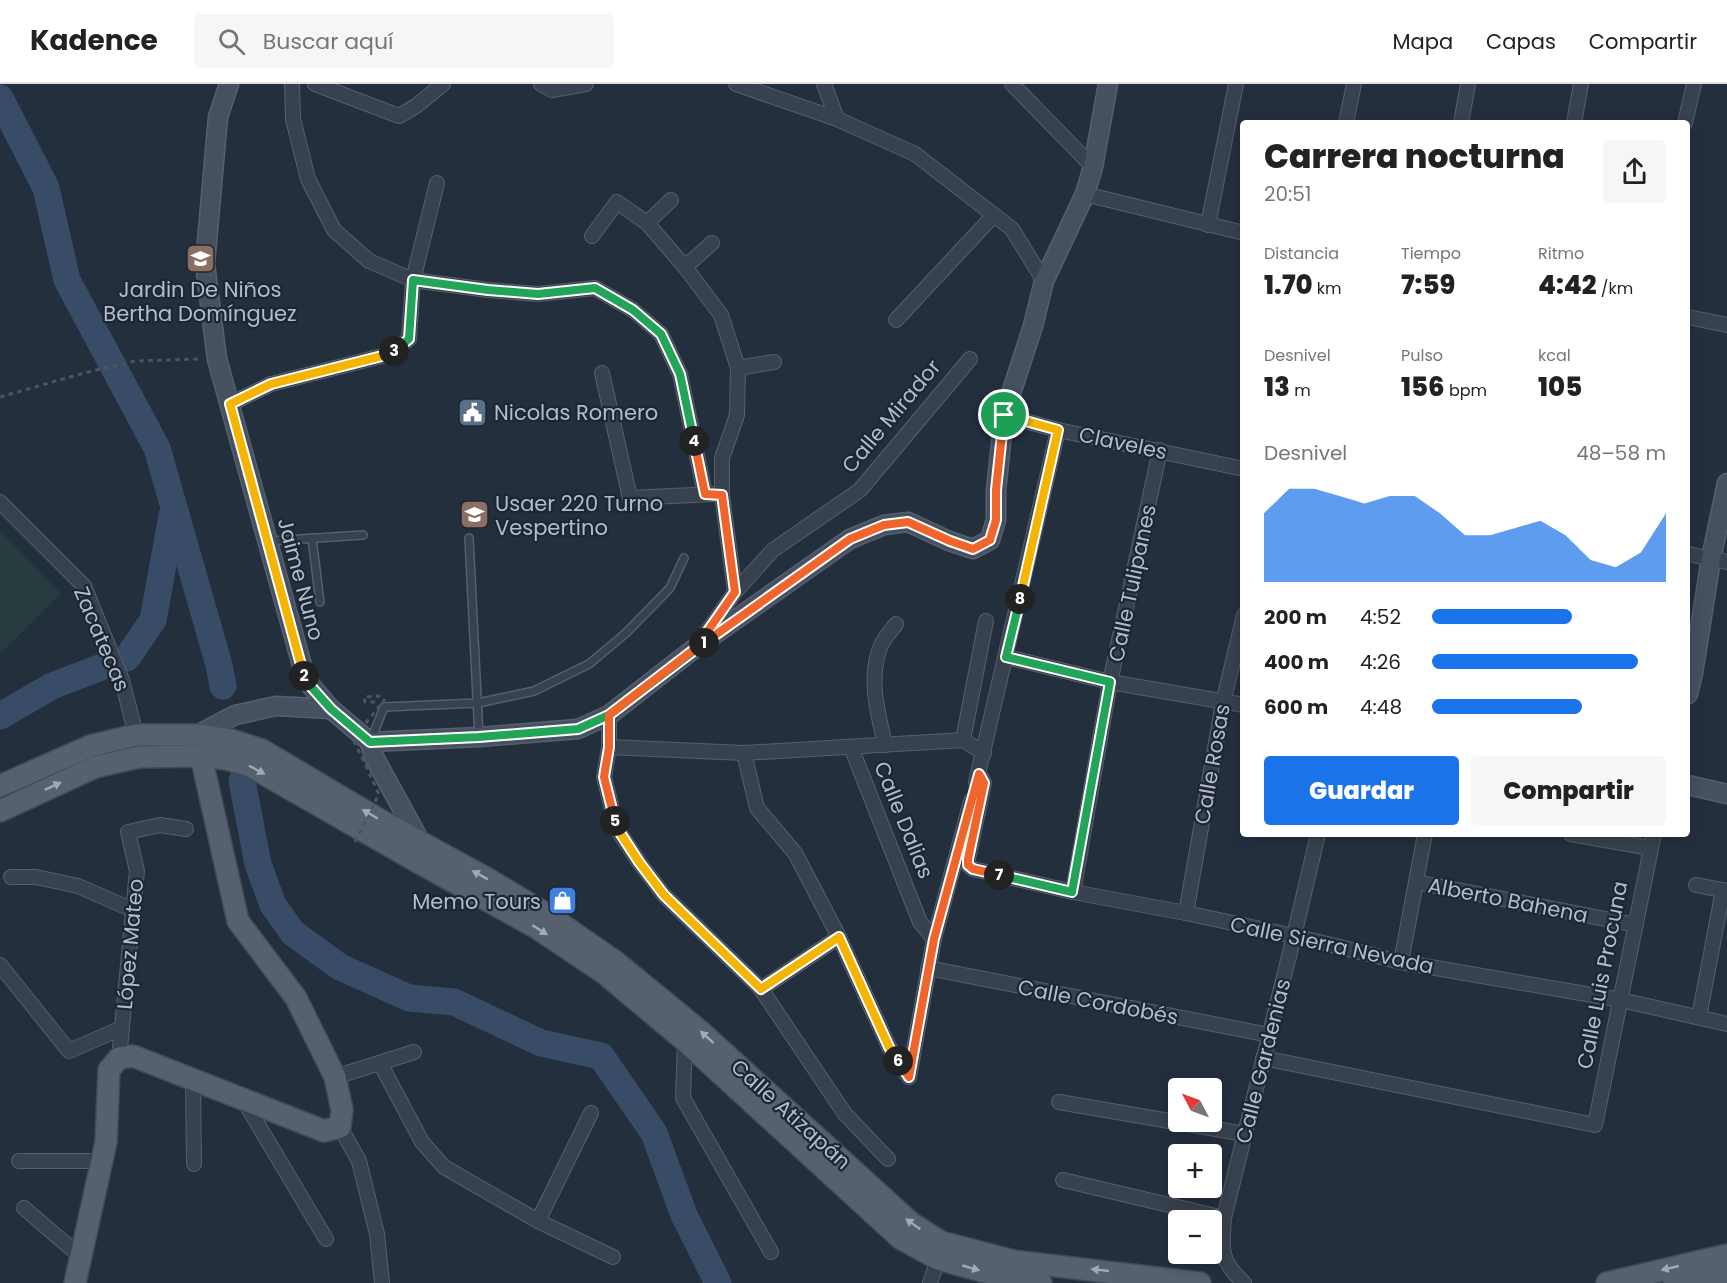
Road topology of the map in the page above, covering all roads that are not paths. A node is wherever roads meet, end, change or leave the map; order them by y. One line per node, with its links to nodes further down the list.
1 (229, 84): 41 (street, Jaime Nuno)
2 (292, 84): 32 (street)
3 (315, 84): 4 (street)
4 (443, 84)
5 (541, 84): 6 (street)
6 (586, 84)
7 (736, 84): 16 (street)
8 (824, 84): 16 (street)
9 (1012, 84): 21 (street)
10 (1108, 84): 21 (street)
11 (1236, 84): 27 (street)
12 (1353, 84): 17 (street)
13 (1468, 84): 18 (street)
14 (1581, 84): 19 (street)
15 (1694, 84): 20 (street)
16 (837, 119): 25 (street)
17 (1347, 120)
18 (1462, 120)
19 (1575, 120)
20 (1686, 120)
21 (1093, 167): 23 (street)
22 (437, 183): 32 (street)
23 (1085, 194): 27 (street); 33 (street)
24 (671, 200): 26 (street)
25 (994, 215): 33 (street); 35 (street)
26 (647, 223): 29 (street); 31 (street)
27 (1208, 225): 28 (street)
28 (1240, 232)
29 (592, 236)
30 (712, 243): 31 (street)
31 (685, 267): 39 (street)
32 (413, 280): 41 (street); 47 (street)
33 (1044, 281): 42 (street)
34 (1690, 317): 36 (street)
35 (896, 320)
36 (1727, 325)
37 (970, 358): 57 (street, Calle Mirador)
38 (774, 362): 39 (street)
39 (738, 368): 48 (street)
40 (602, 373): 47 (street)
41 (230, 404): 53 (street, Jaime Nuno)
42 (1004, 415): 43 (street, Claveles); 62 (street)
43 (1058, 430): 44 (street, Claveles); 63 (street)
44 (1160, 450): 45 (street, Claveles); 64 (street, Calle Tulipanes)
45 (1240, 468)
46 (1727, 483): 56 (street)
47 (705, 494): 48 (street)
48 (722, 495): 57 (street)
49 (0, 502): 71 (street, Zacatecas)
50 (363, 535): 51 (lane)
51 (312, 538): 53 (lane); 58 (lane)
52 (469, 538): 66 (lane)
53 (268, 541): 69 (street, Jaime Nuno)
54 (1690, 554): 56 (street)
55 (684, 558): 66 (lane)
56 (1719, 560): 65 (street)
57 (735, 592): 62 (street, Calle Mirador)
58 (320, 602)
59 (986, 621): 74 (street)
60 (896, 624): 76 (street)
61 (1240, 632): 67 (street, Calle Rosas)
62 (696, 648): 70 (street)
63 (1006, 657): 64 (street); 80 (street)
64 (1110, 682): 67 (street); 98 (street, Calle Tulipanes)
65 (1690, 686)
66 (478, 703): 73 (lane); 75 (lane)
67 (1223, 703): 68 (street); 100 (street, Calle Rosas)
68 (1240, 705)
69 (331, 709): 72 (street); 75 (street, Jaime Nuno)
70 (609, 715): 73 (street); 77 (street)
71 (136, 735): 72 (main road); 84 (main road)
72 (197, 735): 93 (main road, one-way to 72)
73 (479, 737): 75 (street)
74 (963, 740): 76 (street); 80 (street)
75 (370, 742): 93 (street)
76 (885, 745): 78 (street)
77 (609, 747): 79 (street); 108 (street)
78 (850, 747): 79 (street); 104 (street, Calle Dalias)
79 (744, 753): 103 (street)
80 (984, 753): 82 (street)
81 (201, 756): 86 (main road, one-way to 81); 93 (main road, one-way to 93); 119 (main road)
82 (979, 774): 98 (street, Calle Sierra Nevada); 104 (street)
83 (1690, 785): 85 (street)
84 (0, 786)
85 (1727, 794)
86 (0, 811)
87 (186, 829): 99 (street, López Mateo)
88 (1317, 837): 102 (street, Calle Gardenias)
89 (1424, 837): 95 (street)
90 (1588, 837): 92 (street)
91 (1653, 837): 92 (street, Calle Luis Procuna)
92 (1650, 848): 101 (street, Calle Luis Procuna)
93 (418, 852): 114 (main road, Calle Atizapán, one-way to 114); 145 (main road, Calle Atizapán, one-way to 93)
94 (11, 877): 99 (street)
95 (1416, 882): 101 (street, Alberto Bahena); 105 (street)
96 (1696, 885): 97 (street)
97 (1725, 891): 110 (street)
98 (1072, 892): 100 (street, Calle Sierra Nevada)
99 (133, 910): 112 (street, López Mateo)
100 (1186, 913): 102 (street, Calle Sierra Nevada)
101 (1635, 925): 109 (street, Calle Luis Procuna)
102 (1294, 936): 105 (street, Calle Sierra Nevada); 113 (street, Calle Gardenias)
103 (839, 937): 106 (street); 108 (street)
104 (934, 939): 106 (street)
105 (1401, 962): 109 (street, Calle Sierra Nevada)
106 (928, 968): 113 (street, Calle Cordobés)
107 (2, 973): 112 (street)
108 (761, 989): 126 (street)
109 (1621, 1000): 110 (street, Calle Sierra Nevada); 117 (street, Calle Luis Procuna)
110 (1699, 1017): 111 (street, Calle Sierra Nevada)
111 (1727, 1024)
112 (122, 1028): 116 (street, López Mateo)
113 (1269, 1035): 117 (street, Calle Gardenias)
114 (685, 1041): 135 (street); 139 (main road, Calle Atizapán)
115 (414, 1052): 118 (street)
116 (119, 1058): 120 (main road); 128 (main road)
117 (1263, 1058): 125 (street, Calle Gardenias)
118 (380, 1063): 119 (street); 133 (street)
119 (335, 1077): 124 (main road)
120 (193, 1080): 121 (main road); 129 (street)
121 (244, 1101): 124 (main road); 134 (street)
122 (1059, 1102): 125 (street)
123 (591, 1113): 133 (street)
124 (340, 1127): 142 (street)
125 (1245, 1134): 132 (street, Calle Gardenias)
126 (888, 1159)
127 (19, 1161): 128 (street)
128 (101, 1161): 137 (main road)
129 (194, 1164)
130 (1062, 1180): 132 (street)
131 (24, 1208): 137 (street)
132 (1224, 1218): 146 (street, Calle Gardenias)
133 (538, 1221): 138 (street)
134 (326, 1239)
135 (771, 1252)
136 (1727, 1255): 147 (main road, one-way to 147)
137 (81, 1257): 141 (main road)
138 (613, 1257)
139 (938, 1259): 143 (street); 144 (main road, Calle Atizapán, one-way to 144)
140 (1727, 1274): 148 (main road)
141 (75, 1283)
142 (382, 1283)
143 (930, 1283)
144 (1041, 1283)
145 (1200, 1283)
146 (1244, 1283)
147 (1607, 1283)
148 (1674, 1283)

